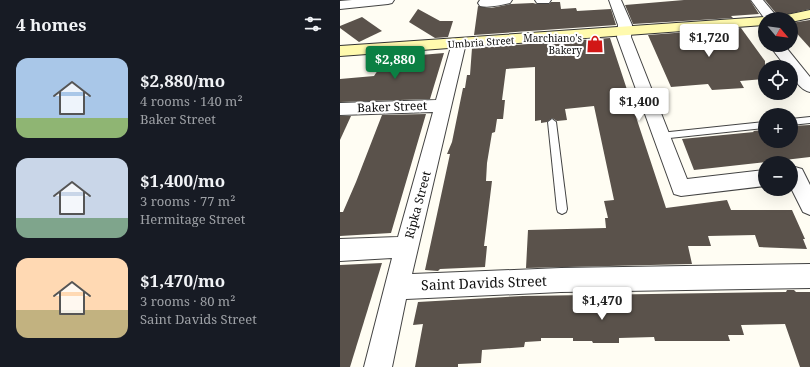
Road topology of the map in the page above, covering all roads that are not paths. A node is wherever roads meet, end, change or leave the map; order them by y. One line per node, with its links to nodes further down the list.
1 (388, 0): 8 (street)
2 (506, 0): 7 (street)
3 (541, 0): 4 (street)
4 (545, 0)
5 (615, 0): 13 (street)
6 (756, 0): 9 (street)
7 (484, 3)
8 (340, 6)
9 (766, 12)
10 (810, 14): 11 (main road)
11 (798, 17)
12 (758, 24): 13 (main road, Umbria Street)
13 (624, 31): 14 (main road, Umbria Street); 24 (street)
14 (459, 43): 15 (main road, Umbria Street); 18 (street, Ripka Street)
15 (340, 51)
16 (782, 52): 17 (street)
17 (810, 87)
18 (444, 106): 19 (street, Baker Street); 29 (street, Ripka Street)
19 (340, 109)
20 (810, 120): 21 (lane)
21 (798, 121)
22 (552, 122): 28 (lane)
23 (758, 126): 24 (lane)
24 (660, 136): 26 (street)
25 (799, 174): 27 (street)
26 (758, 179)
27 (810, 206)
28 (562, 209)
29 (406, 247): 30 (street); 32 (street, Ripka Street)
30 (340, 250)
31 (810, 276): 32 (street, Saint Davids Street)
32 (398, 287): 33 (street, Ripka Street)
33 (378, 367)

